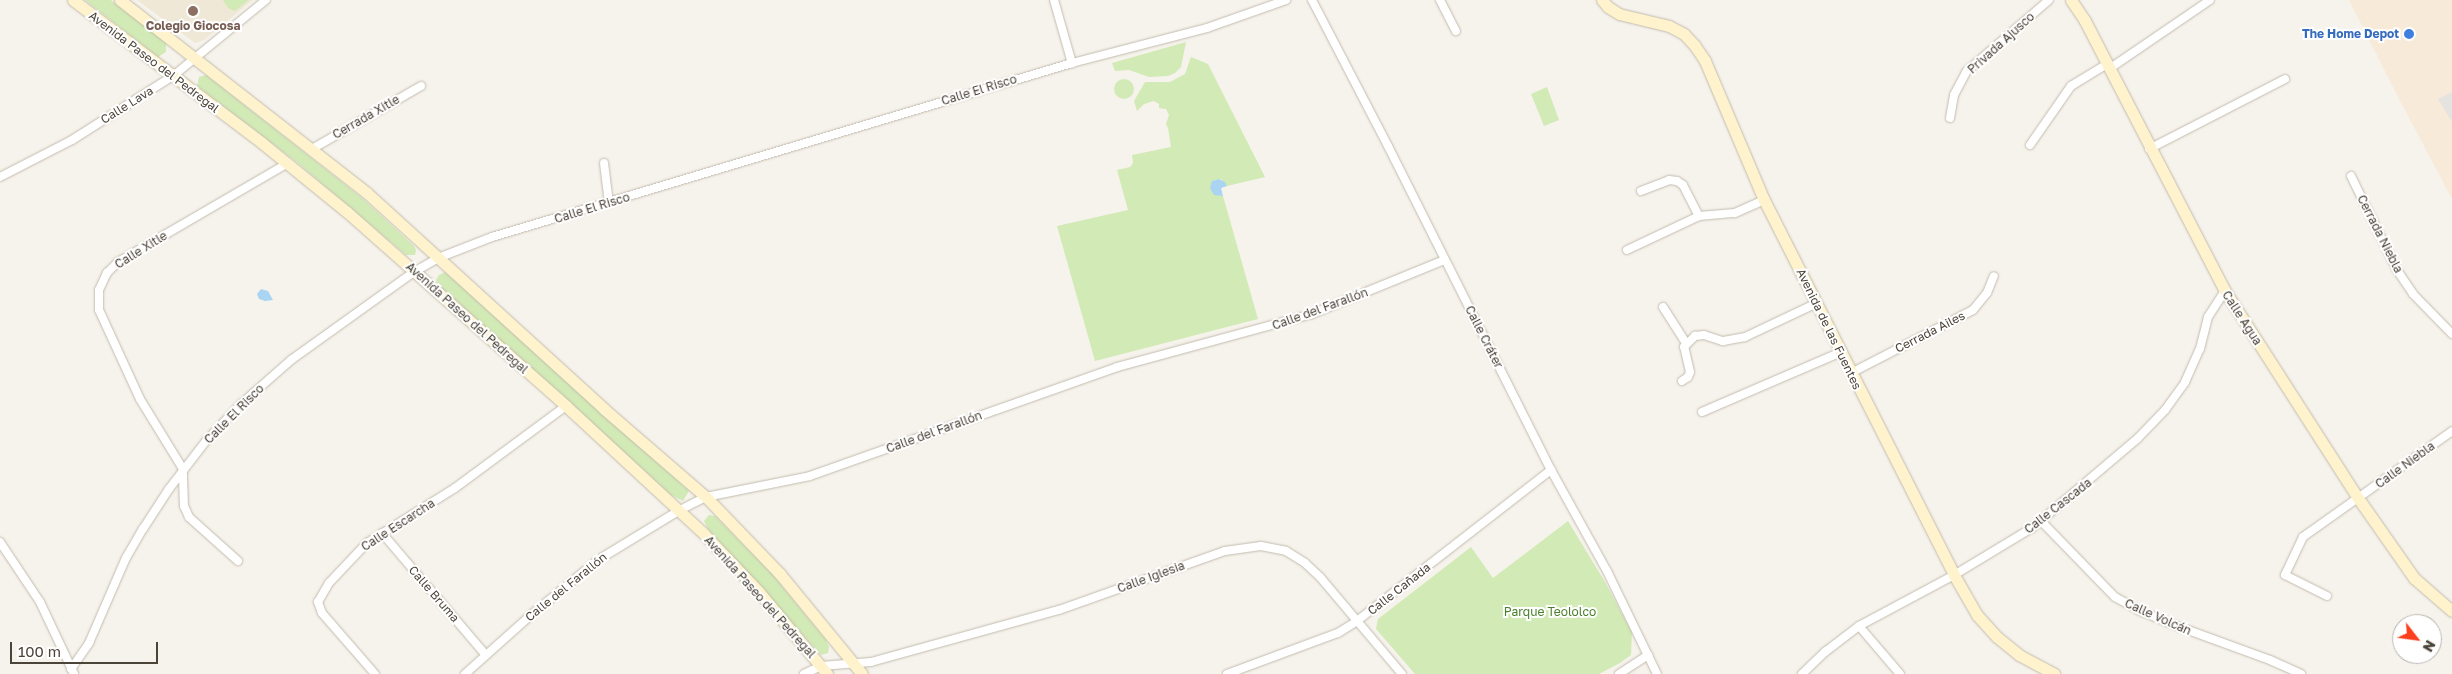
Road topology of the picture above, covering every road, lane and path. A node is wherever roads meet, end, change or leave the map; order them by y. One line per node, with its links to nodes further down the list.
1 (73, 0): 16 (main road, Avenida Paseo del Pedregal)
2 (120, 0): 13 (main road, Avenida Paseo del Pedregal)
3 (266, 0): 13 (street, Calle Lava)
4 (1054, 0): 14 (street)
5 (1286, 0): 14 (street, Calle El Risco)
6 (1312, 0): 33 (street, Calle Cráter)
7 (1440, 0): 12 (street)
8 (1602, 0): 28 (main road, Avenida de las Fuentes)
9 (2049, 0): 19 (street, Privada Ajusco)
10 (2071, 0): 15 (main road, Calle Agua)
11 (2210, 0): 15 (street)
12 (1456, 31)
13 (196, 58): 16 (street, Calle Lava); 21 (main road, Avenida Paseo del Pedregal)
14 (1072, 63): 29 (street, Calle El Risco)
15 (2108, 66): 20 (street); 22 (main road, Calle Agua)
16 (173, 76): 23 (main road, Avenida Paseo del Pedregal); 25 (street, Calle Lava)
17 (2285, 79): 22 (street)
18 (421, 86): 21 (street, Cerrada Xitle)
19 (1950, 118)
20 (2030, 145)
21 (312, 149): 32 (main road, Avenida Paseo del Pedregal)
22 (2149, 149): 36 (main road, Calle Agua)
23 (288, 163): 34 (main road, Avenida Paseo del Pedregal); 47 (street, Calle Xitle)
24 (604, 164): 29 (street)
25 (0, 176)
26 (2351, 176): 39 (street, Cerrada Niebla)
27 (1641, 191): 30 (street)
28 (1764, 200): 30 (street); 37 (main road, Avenida de las Fuentes)
29 (609, 202): 32 (street, Calle El Risco)
30 (1699, 216): 31 (street)
31 (1627, 250)
32 (438, 258): 34 (street, Calle El Risco); 49 (main road, Avenida Paseo del Pedregal)
33 (1444, 260): 48 (street, Calle Cráter); 49 (street, Calle del Farallón)
34 (414, 272): 44 (main road, Avenida Paseo del Pedregal); 47 (street, Calle El Risco)
35 (1994, 276): 42 (street, Cerrada Ailes)
36 (2225, 291): 50 (main road, Calle Agua); 52 (street, Calle Cascada)
37 (1817, 303): 40 (street); 41 (main road, Avenida de las Fuentes)
38 (1663, 307): 40 (street)
39 (2452, 334)
40 (1686, 343): 43 (street)
41 (1841, 352): 42 (main road, Avenida de las Fuentes); 45 (street)
42 (1851, 373): 56 (main road, Avenida de las Fuentes)
43 (1682, 381)
44 (566, 406): 51 (main road, Avenida Paseo del Pedregal); 53 (street, Calle Escarcha)
45 (1702, 412)
46 (2452, 431): 50 (street, Calle Niebla)
47 (183, 469): 55 (street); 65 (street, Calle El Risco)
48 (1551, 470): 59 (street, Calle Cañada); 62 (street, Calle Cráter)
49 (706, 497): 51 (street, Calle del Farallón); 63 (main road, Avenida Paseo del Pedregal)
50 (2358, 498): 57 (street, Calle Niebla); 58 (main road, Calle Agua)
51 (680, 510): 61 (street, Calle del Farallón); 64 (main road, Avenida Paseo del Pedregal)
52 (2041, 521): 56 (street, Calle Cascada); 77 (street, Calle Volcán)
53 (382, 533): 61 (street, Calle Bruma); 66 (street, Calle Escarcha)
54 (0, 542): 65 (street)
55 (238, 561)
56 (1954, 575): 60 (street, Calle Cascada); 76 (main road, Avenida de las Fuentes)
57 (2327, 596)
58 (2452, 611)
59 (1357, 621): 63 (street, Calle Iglesia); 70 (street, Calle Cañada); 71 (street, Calle Iglesia)
60 (1859, 626): 74 (street, Calle Cascada); 75 (street)
61 (486, 655): 67 (street, Calle del Farallón)
62 (1648, 656): 72 (street); 73 (street, Calle Cráter)
63 (853, 662): 64 (street, Calle Iglesia); 69 (main road, Avenida Paseo del Pedregal)
64 (824, 670): 68 (street, Calle Iglesia)
65 (72, 671)
66 (375, 674)
67 (464, 674)
68 (804, 674)
69 (862, 674)
70 (1227, 674)
71 (1402, 674)
72 (1619, 674)
73 (1657, 674)
74 (1802, 674)
75 (1900, 674)
76 (2054, 674)
77 (2301, 674)

